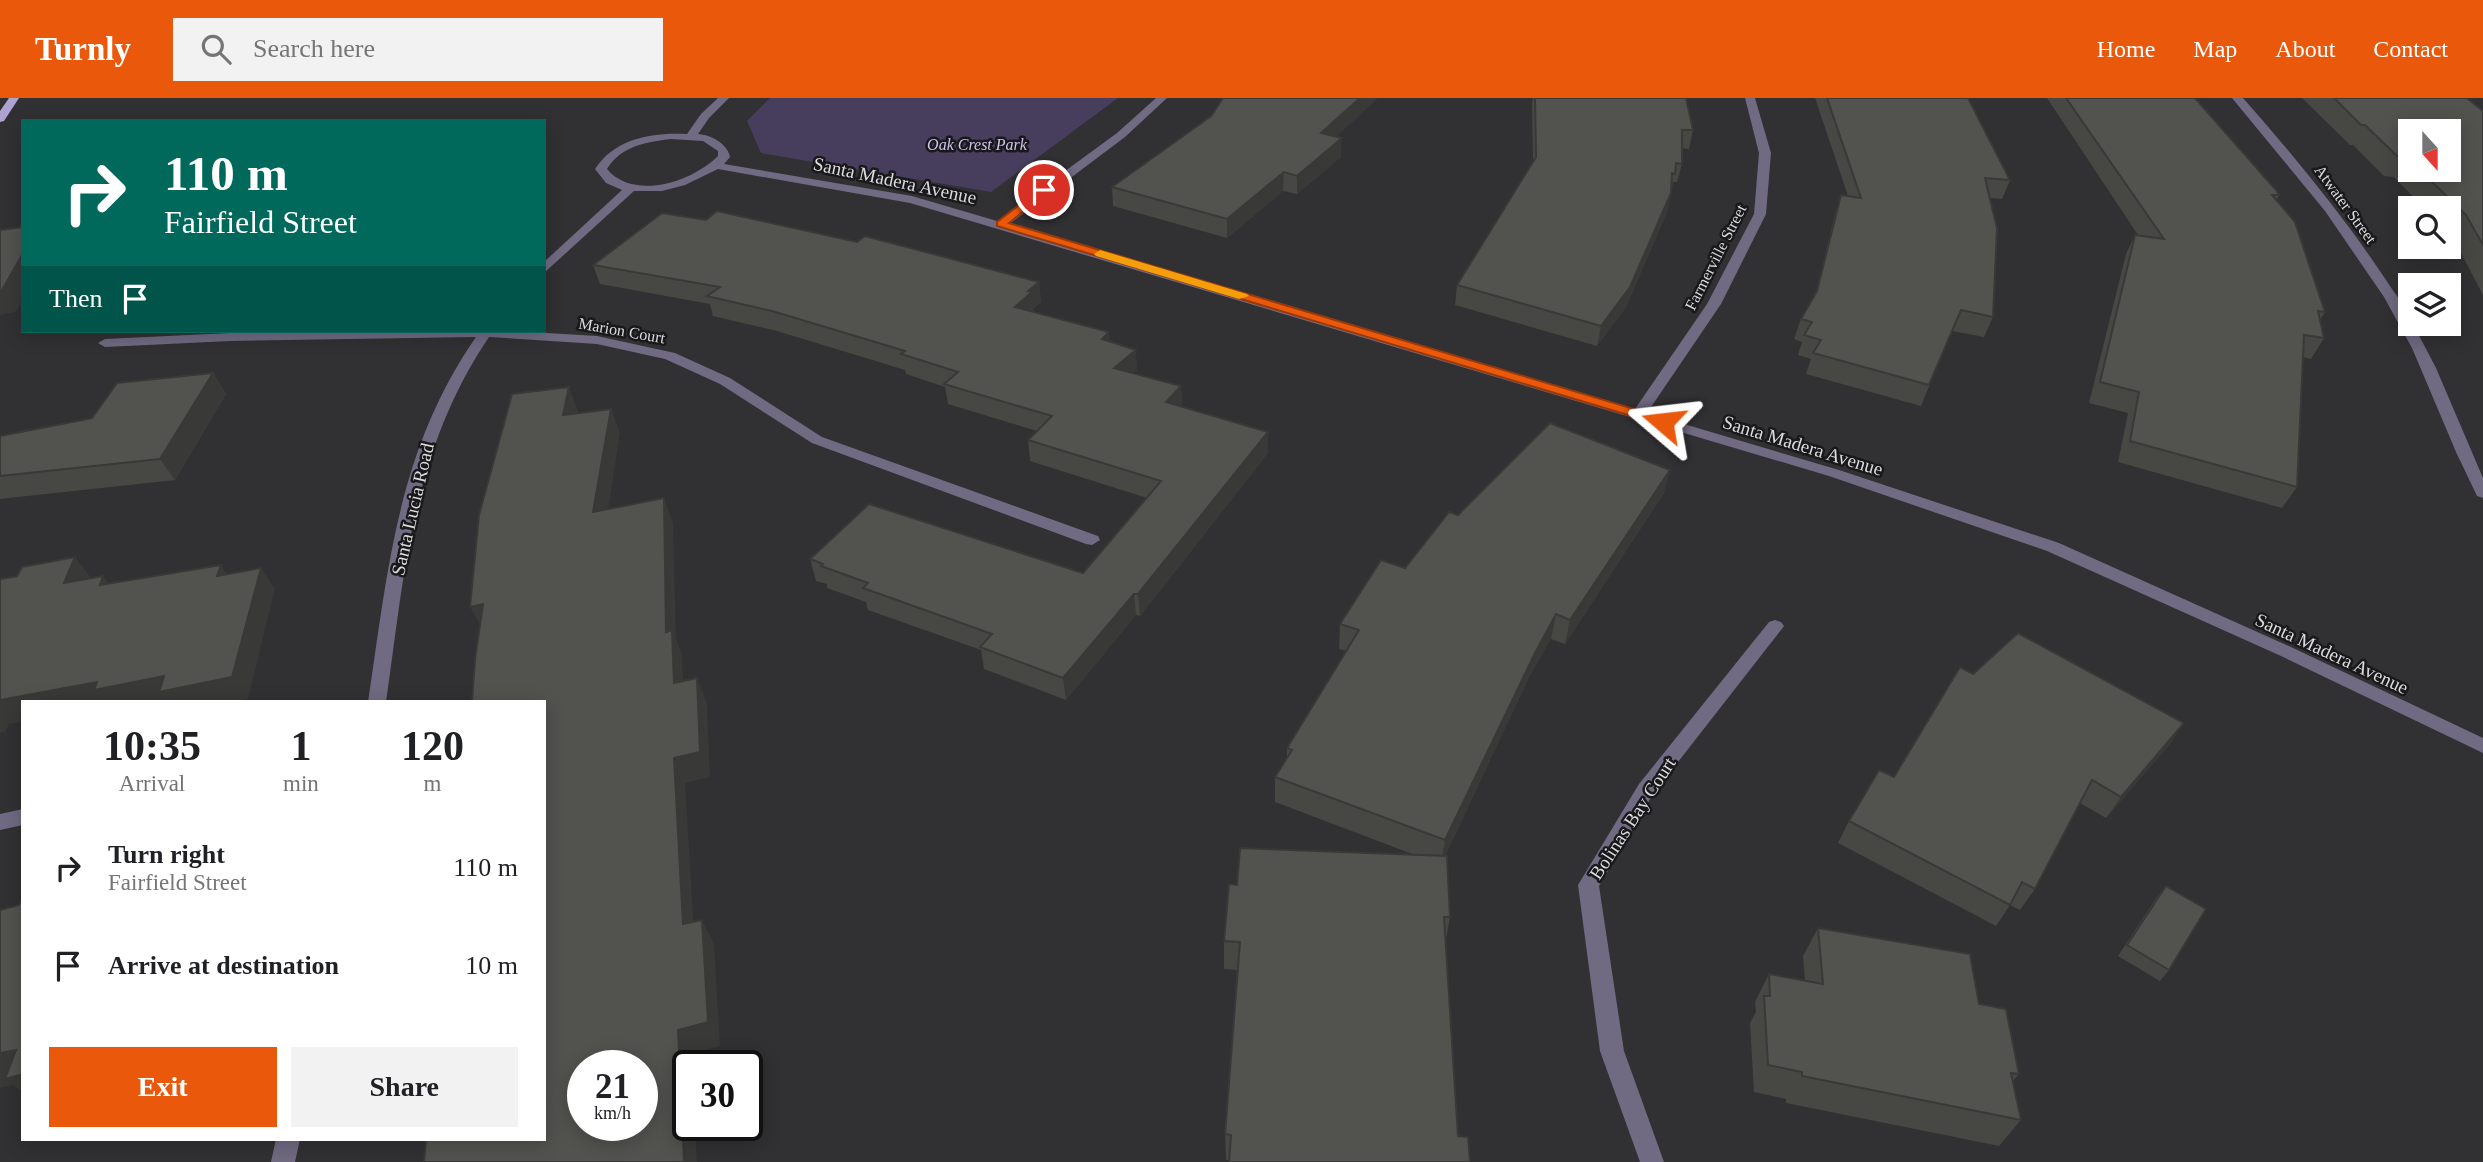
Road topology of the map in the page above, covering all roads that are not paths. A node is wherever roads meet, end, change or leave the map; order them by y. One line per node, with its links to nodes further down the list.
1 (14, 98): 6 (main road)
2 (724, 98): 7 (street)
3 (1162, 98): 10 (street)
4 (1750, 98): 16 (street, Farmerville Street)
5 (2237, 98): 17 (street, Atwater Street)
6 (0, 119)
7 (691, 136): 8 (street); 9 (street)
8 (718, 166): 9 (street); 10 (street, Santa Madera Avenue)
9 (632, 187): 11 (street)
10 (1000, 224): 16 (street, Santa Madera Avenue)
11 (546, 267)
12 (435, 333): 15 (street, Marion Court)
13 (485, 333): 22 (street, Santa Lucia Road)
14 (500, 333): 20 (street, Marion Court)
15 (105, 343)
16 (1639, 414): 23 (street, Santa Madera Avenue)
17 (2466, 461): 18 (street); 19 (street, Atwater Street)
18 (2483, 464)
19 (2483, 493)
20 (1092, 540)
21 (1775, 626): 28 (street, Bolinas Bay Court)
22 (377, 700)
23 (2483, 746)
24 (21, 817): 25 (street)
25 (0, 822)
26 (288, 1141): 27 (street)
27 (283, 1162)
28 (1652, 1162)

